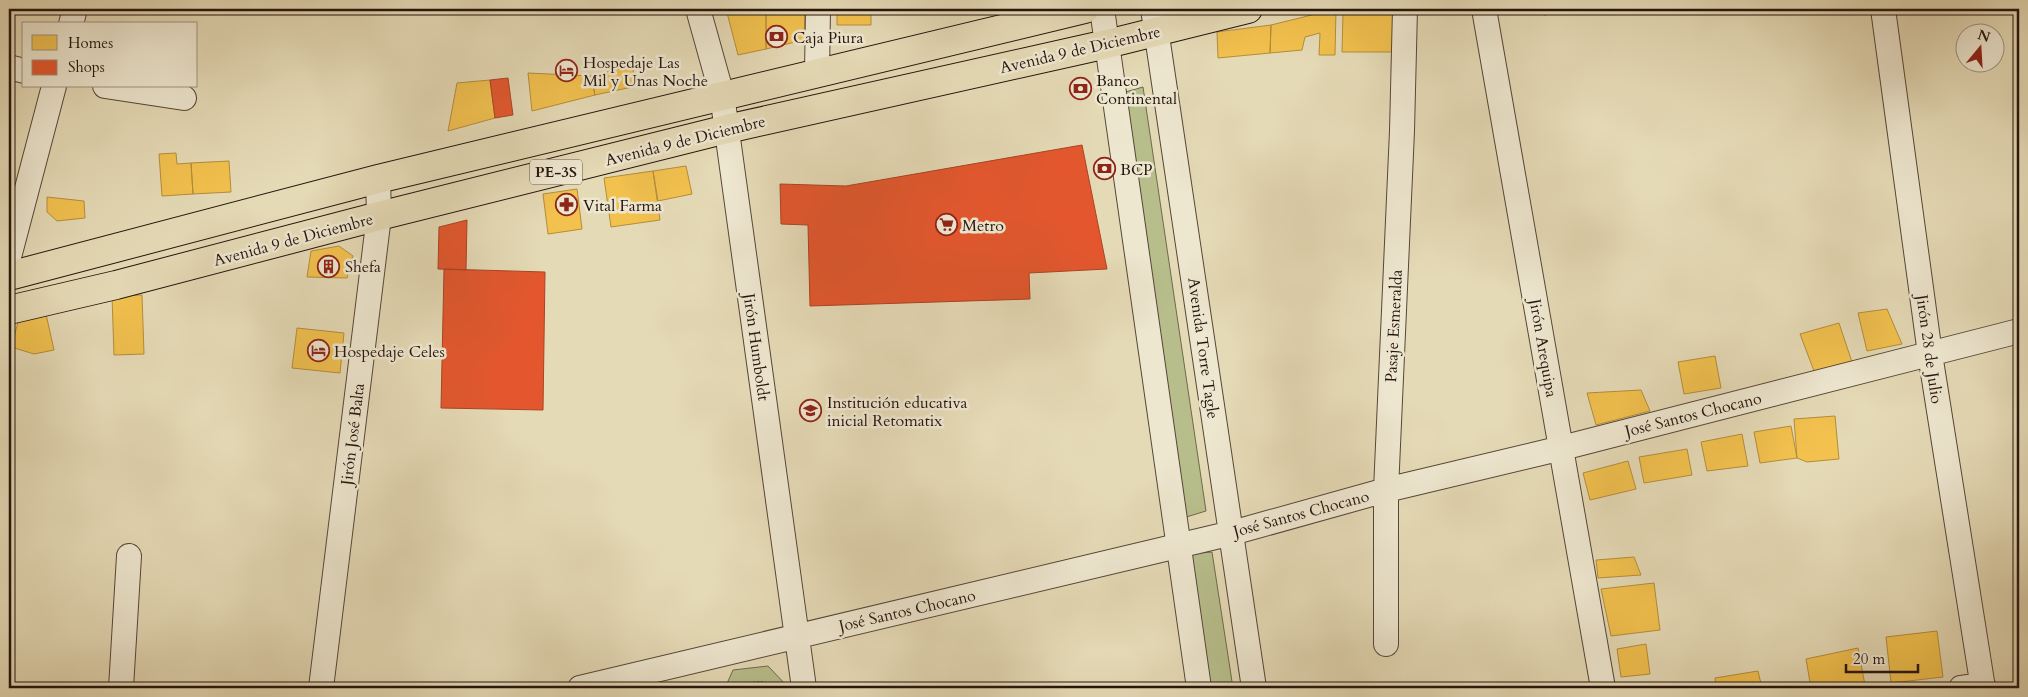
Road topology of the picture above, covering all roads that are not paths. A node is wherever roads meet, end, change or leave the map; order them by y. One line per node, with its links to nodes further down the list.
1 (75, 9): 11 (street)
2 (698, 9): 18 (street, Jirón Humboldt)
3 (818, 9): 15 (street)
4 (1085, 9): 15 (main road, PE-3S)
5 (1102, 9): 12 (street)
6 (1248, 9): 10 (main road, Avenida 9 de Diciembre / PE-3S)
7 (1405, 9): 29 (street, Pasaje Esmeralda)
8 (1484, 9): 28 (street, Jirón Arequipa)
9 (1883, 9): 27 (street, Jirón 28 de Julio)
10 (1155, 20): 12 (main road, Avenida 9 de Diciembre / PE-3S); 30 (street, Avenida Torre Tagle)
11 (72, 22)
12 (1107, 44): 20 (main road, Avenida 9 de Diciembre / PE-3S); 31 (street)
13 (9, 67): 14 (street)
14 (22, 70)
15 (818, 73): 18 (main road, PE-3S)
16 (53, 88): 23 (street)
17 (118, 88): 19 (street)
18 (722, 95): 20 (street, Jirón Humboldt); 21 (main road, PE-3S)
19 (184, 98)
20 (727, 129): 22 (main road, Avenida 9 de Diciembre / PE-3S); 33 (street, Jirón Humboldt)
21 (378, 179): 22 (street, Jirón José Balta); 24 (main road, PE-3S)
22 (378, 216): 25 (main road, Avenida 9 de Diciembre / PE-3S); 37 (street, Jirón José Balta)
23 (9, 257)
24 (9, 276)
25 (9, 310)
26 (2019, 331): 27 (street, José Santos Chocano)
27 (1930, 354): 28 (street, José Santos Chocano); 35 (street, Jirón 28 de Julio)
28 (1562, 448): 29 (street, José Santos Chocano); 42 (street, Jirón Arequipa)
29 (1386, 490): 30 (street, José Santos Chocano); 34 (street, Pasaje Esmeralda)
30 (1232, 532): 31 (street, José Santos Chocano); 41 (street, Avenida Torre Tagle)
31 (1179, 545): 33 (street, José Santos Chocano); 40 (street)
32 (129, 556): 36 (street)
33 (797, 636): 38 (street, José Santos Chocano); 39 (street, Jirón Humboldt)
34 (1386, 644)
35 (1976, 687)
36 (122, 688)
37 (322, 688)
38 (580, 688)
39 (804, 688)
40 (1199, 688)
41 (1254, 688)
42 (1603, 688)

